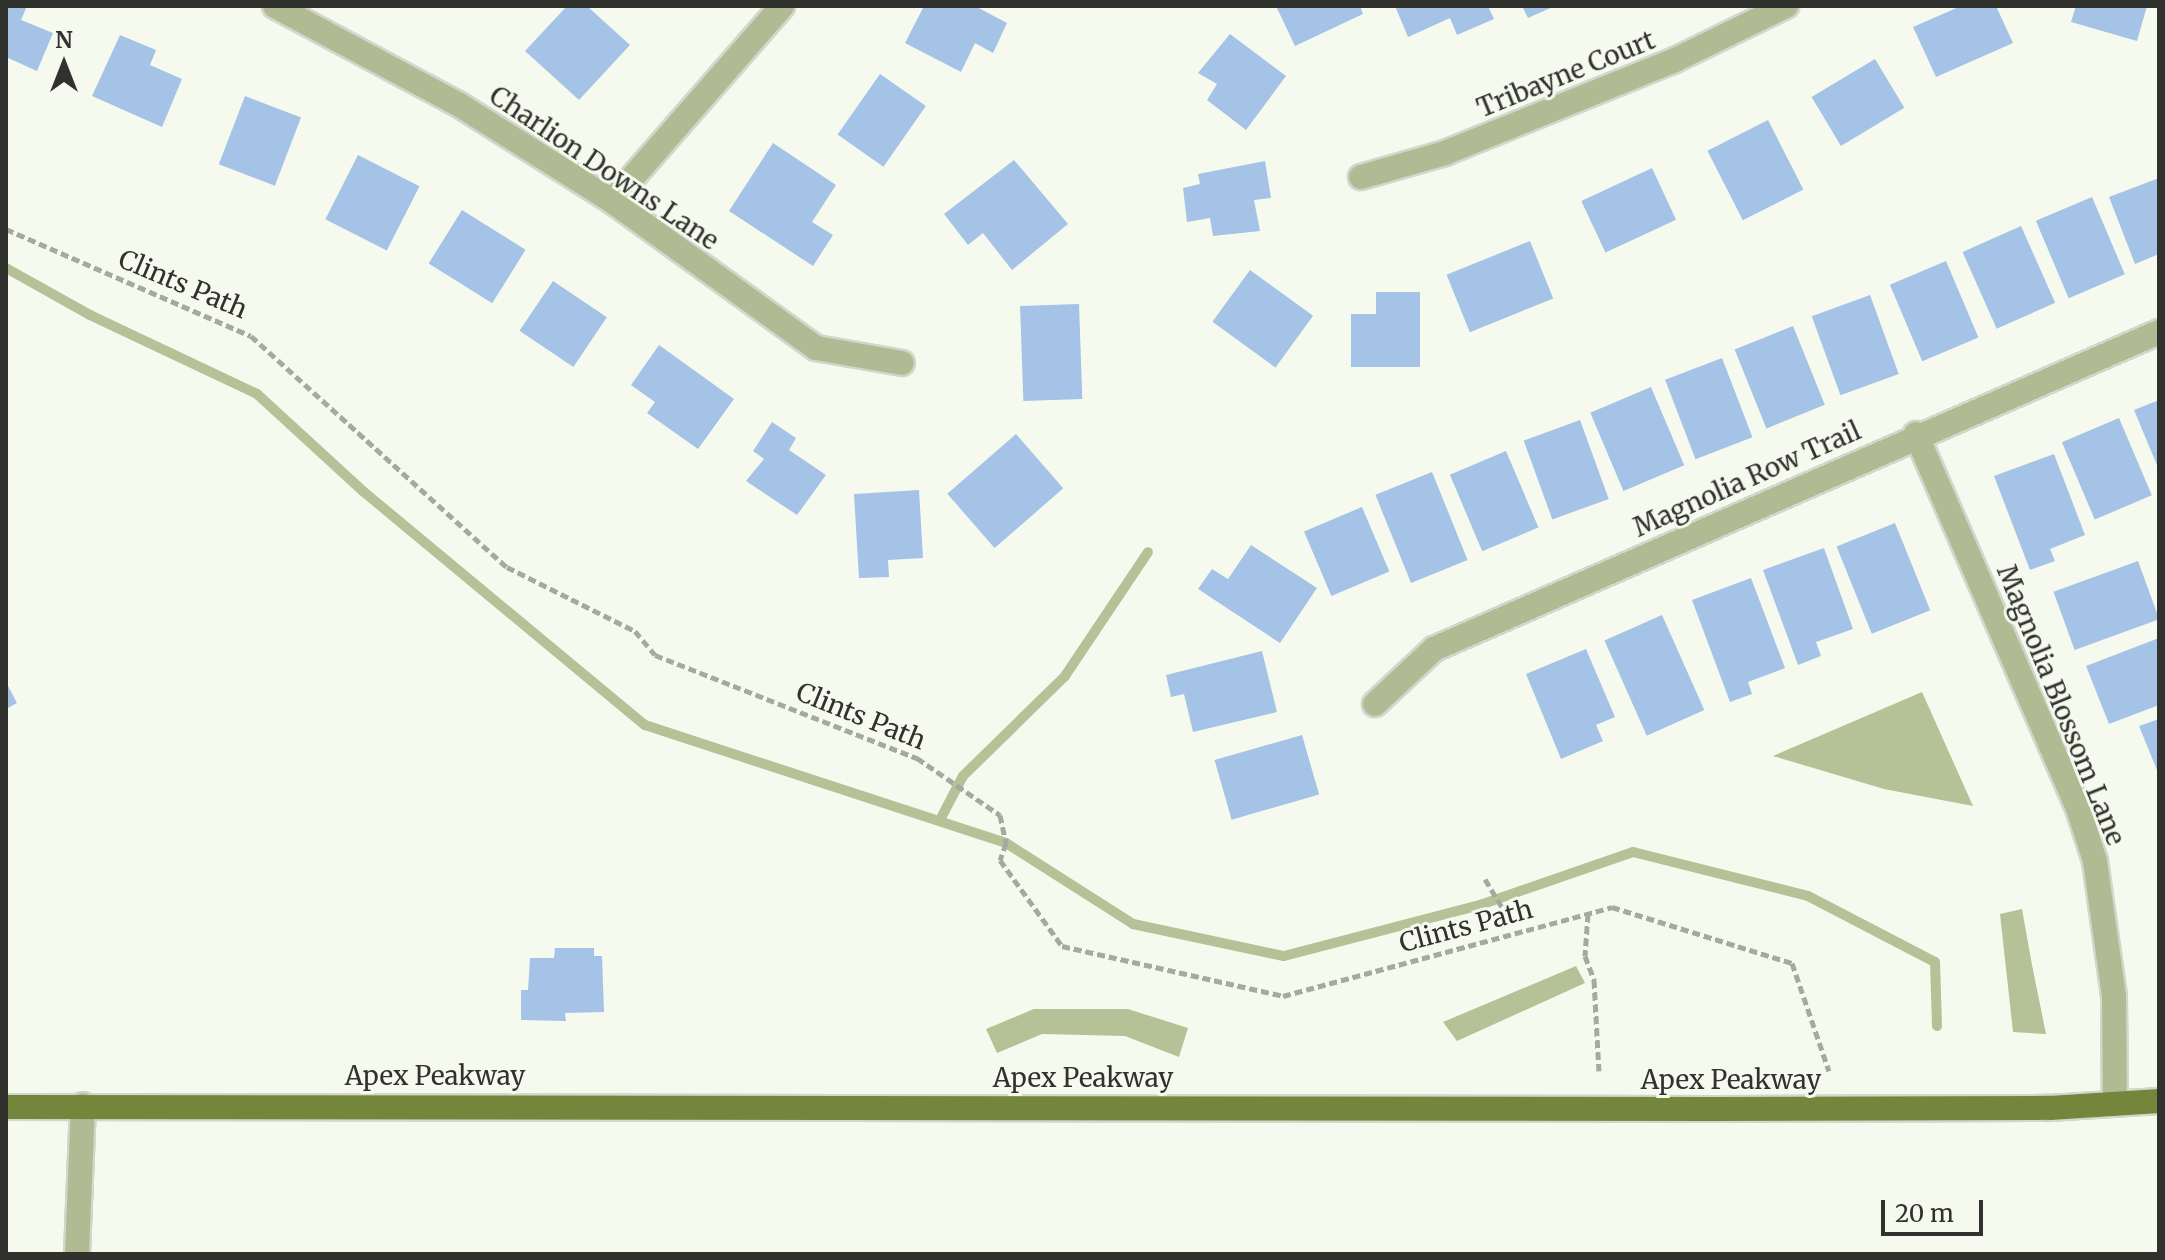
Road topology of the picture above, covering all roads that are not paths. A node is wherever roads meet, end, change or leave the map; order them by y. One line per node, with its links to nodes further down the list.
1 (275, 6): 5 (street, Charlion Downs Lane)
2 (782, 6): 5 (street)
3 (1786, 6): 4 (street, Tribayne Court)
4 (1361, 177)
5 (612, 201): 7 (street, Charlion Downs Lane)
6 (2159, 332): 8 (street, Magnolia Row Trail)
7 (902, 363)
8 (1916, 434): 9 (street, Magnolia Row Trail); 11 (street, Magnolia Blossom Lane)
9 (1375, 704)
10 (2159, 1101): 11 (main road, Apex Peakway)
11 (2115, 1104): 12 (main road, Apex Peakway)
12 (83, 1105): 13 (main road, Apex Peakway); 14 (street)
13 (6, 1107)
14 (77, 1254)

